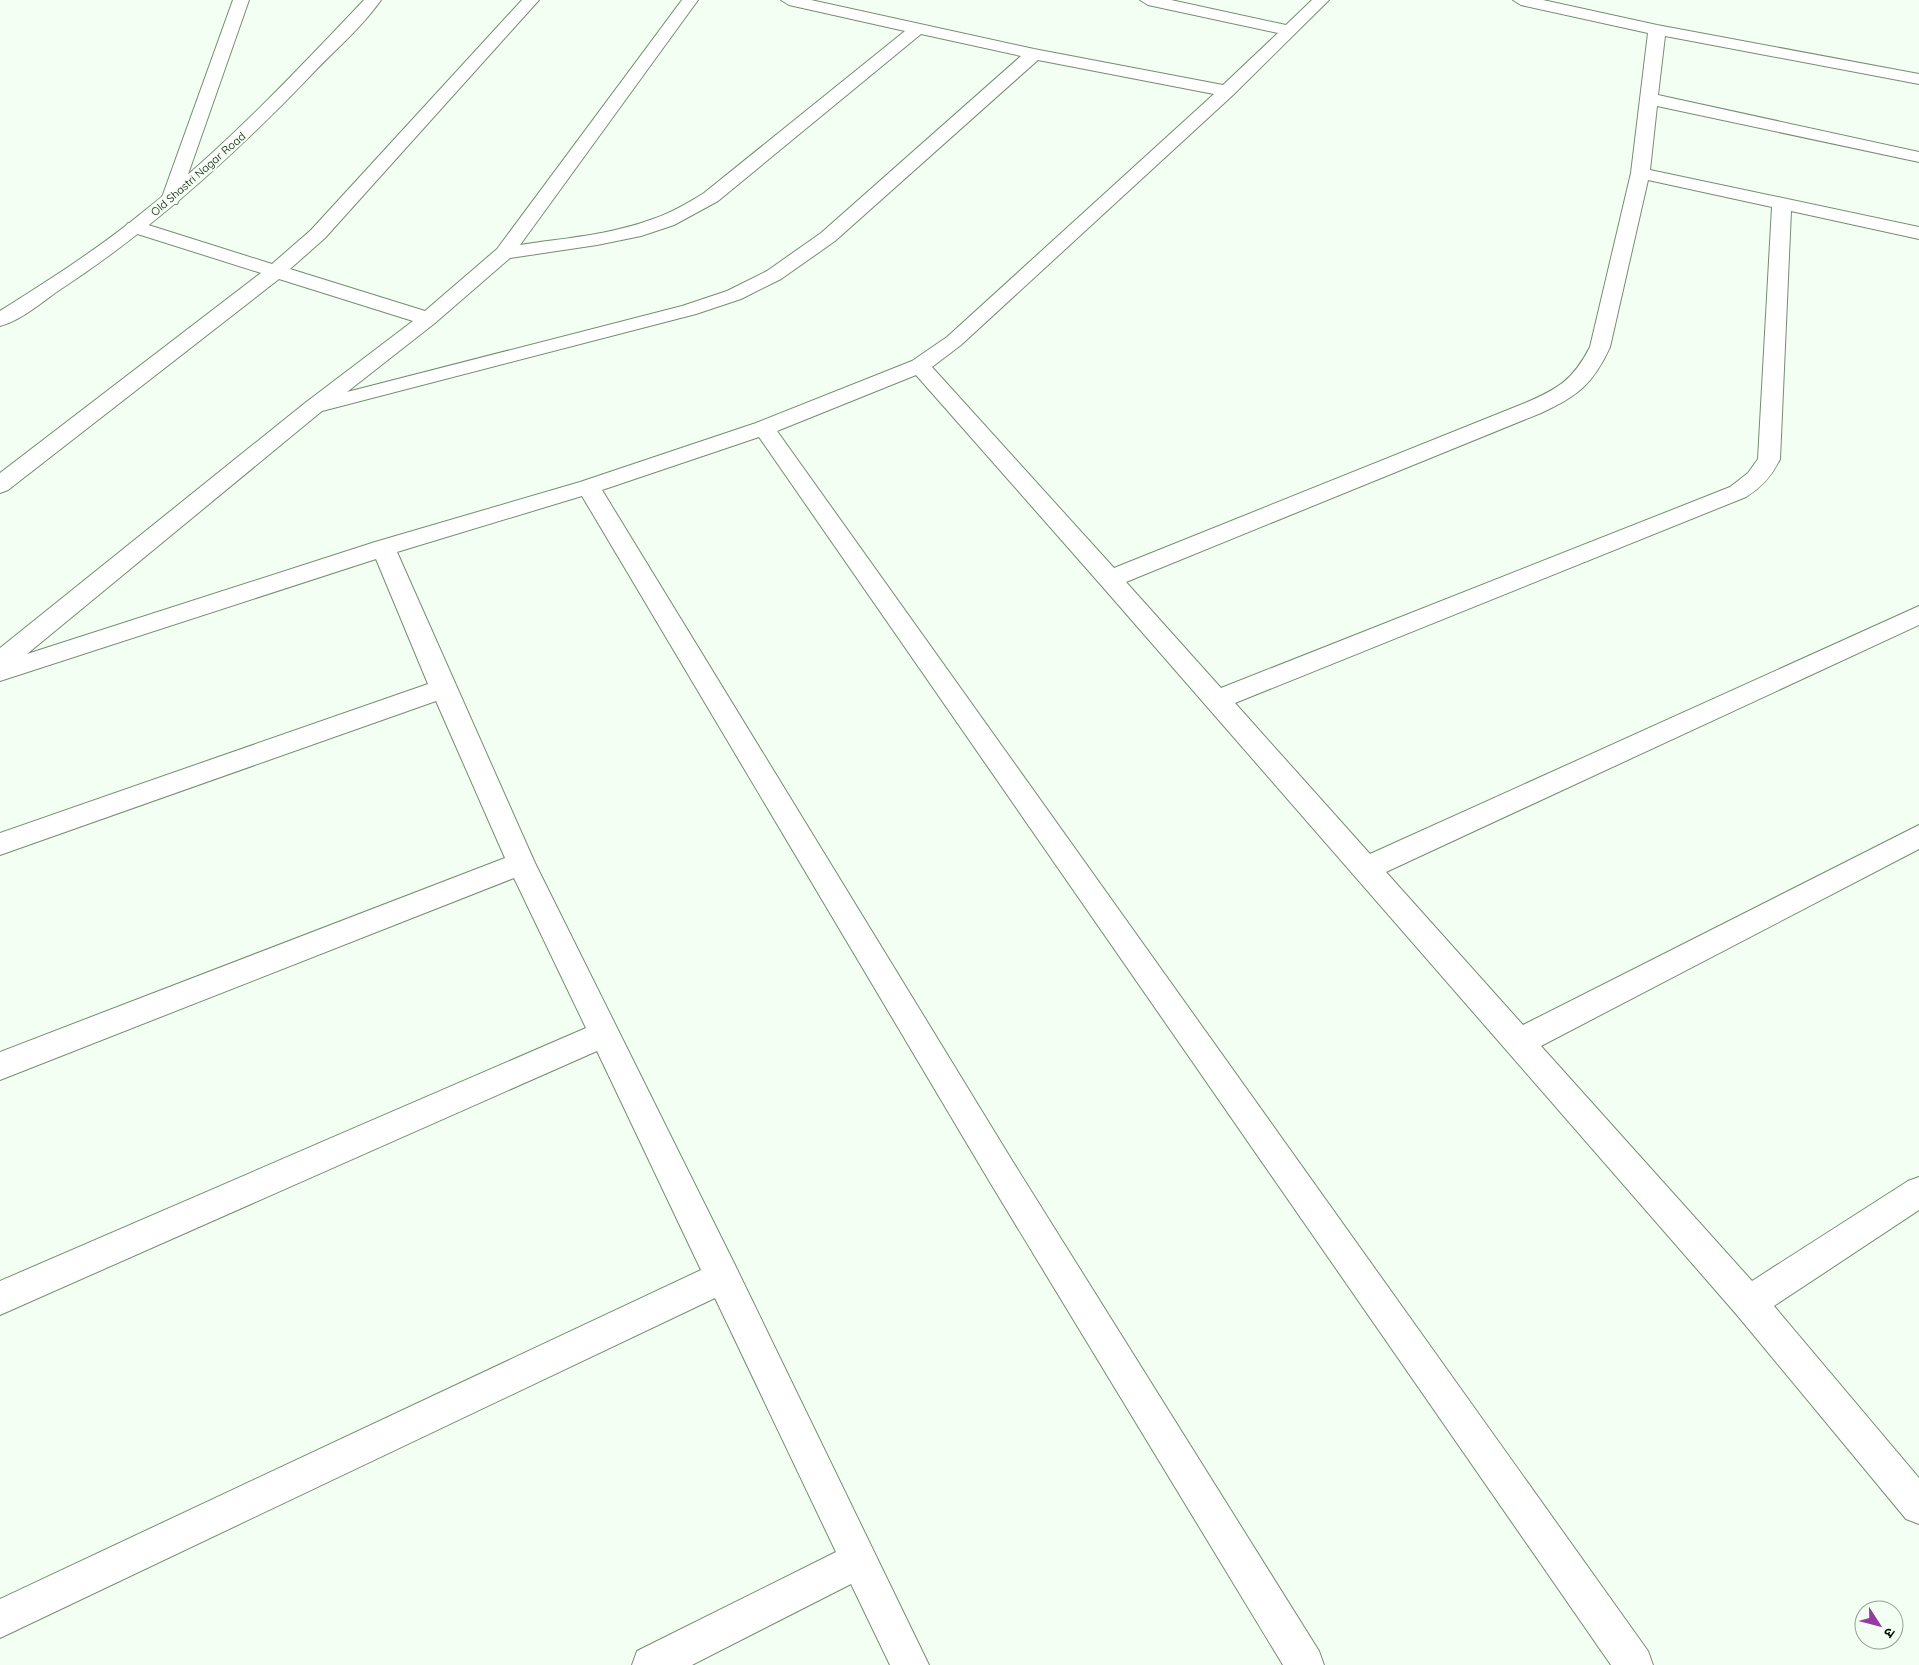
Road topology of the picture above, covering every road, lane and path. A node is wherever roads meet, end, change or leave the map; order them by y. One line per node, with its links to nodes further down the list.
1 (241, 0): 18 (street)
2 (373, 0): 18 (street, Old Shastri Nagar Road)
3 (530, 0): 23 (street)
4 (690, 0): 22 (street)
5 (789, 0): 9 (street)
6 (1148, 0): 10 (street)
7 (1321, 0): 10 (street)
8 (1521, 0): 11 (street)
9 (916, 30): 12 (street); 22 (street)
10 (1288, 30): 14 (street)
11 (1657, 30): 13 (street); 15 (street)
12 (1034, 54): 14 (street); 27 (street)
13 (1919, 79)
14 (1227, 91): 26 (street)
15 (1650, 99): 16 (street); 17 (street)
16 (1919, 157)
17 (1640, 173): 19 (street); 32 (street)
18 (170, 200): 20 (street, Old Shastri Nagar Road)
19 (1782, 203): 21 (street); 37 (street)
20 (136, 227): 23 (street); 25 (street, Old Shastri Nagar Road)
21 (1919, 233)
22 (504, 253): 24 (street)
23 (276, 271): 24 (street); 29 (street)
24 (428, 319): 27 (street)
25 (0, 320)
26 (919, 366): 28 (street); 32 (street)
27 (312, 408): 34 (street)
28 (764, 428): 30 (street); 55 (street)
29 (0, 485)
30 (588, 487): 31 (street); 54 (street)
31 (383, 548): 35 (street); 36 (street)
32 (1110, 578): 37 (street)
33 (1919, 615): 41 (street)
34 (0, 662)
35 (0, 672)
36 (442, 689): 39 (street); 40 (street)
37 (1217, 700): 41 (street)
38 (1919, 836): 43 (street)
39 (0, 844)
40 (521, 863): 42 (street); 44 (street)
41 (1366, 869): 43 (street)
42 (604, 1034): 46 (street); 47 (street)
43 (1519, 1042): 48 (street)
44 (0, 1066)
45 (1919, 1192): 48 (street)
46 (723, 1277): 50 (street); 51 (street)
47 (0, 1298)
48 (1749, 1303): 49 (street)
49 (1919, 1506)
50 (860, 1560): 52 (street); 53 (street)
51 (0, 1619)
52 (651, 1665)
53 (910, 1665)
54 (1305, 1665)
55 (1634, 1665)

